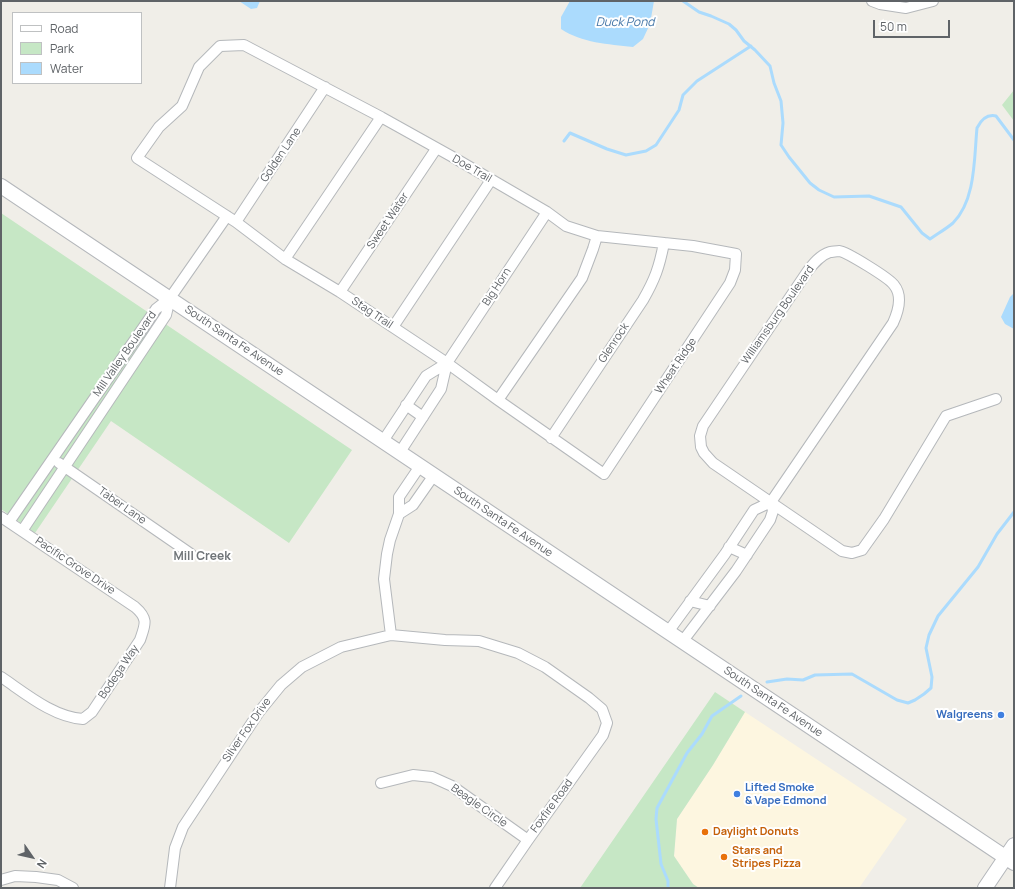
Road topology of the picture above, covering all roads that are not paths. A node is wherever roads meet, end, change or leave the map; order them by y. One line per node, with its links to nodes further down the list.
1 (872, 1): 2 (street)
2 (933, 1)
3 (325, 87): 4 (street, Doe Trail); 6 (street, Doe Trail); 11 (street, Golden Lane)
4 (381, 117): 5 (street, Doe Trail); 15 (street)
5 (436, 149): 7 (street, Doe Trail); 16 (street, Sweet Water)
6 (137, 158): 10 (street, Stag Trail)
7 (491, 180): 9 (street, Doe Trail); 18 (street)
8 (1, 186): 17 (main road, South Santa Fe Avenue)
9 (546, 212): 12 (street, Doe Trail); 19 (street, Big Horn)
10 (227, 216): 11 (street, Stag Trail); 17 (street)
11 (236, 222): 15 (street, Stag Trail)
12 (597, 236): 13 (street, Doe Trail); 21 (street)
13 (664, 243): 14 (street, Doe Trail); 24 (street, Glenrock)
14 (736, 254): 30 (street, Wheat Ridge)
15 (285, 258): 16 (street, Stag Trail)
16 (340, 292): 18 (street, Stag Trail)
17 (170, 298): 25 (main road, South Santa Fe Avenue); 27 (street, Mill Valley Boulevard); 28 (street, Mill Valley Boulevard)
18 (393, 327): 19 (street, Stag Trail)
19 (447, 363): 21 (street, Stag Trail); 22 (street, Big Horn); 23 (street, Big Horn)
20 (996, 399): 32 (street, Williamsburg Boulevard)
21 (498, 400): 24 (street, Stag Trail)
22 (406, 405): 23 (street); 25 (street, Big Horn)
23 (423, 417): 26 (street, Big Horn)
24 (551, 438): 30 (street, Stag Trail)
25 (382, 441): 26 (main road, South Santa Fe Avenue)
26 (400, 452): 29 (main road, South Santa Fe Avenue)
27 (53, 458): 28 (street, Taber Lane); 34 (street, Mill Valley Boulevard)
28 (64, 466): 35 (street, Mill Valley Boulevard); 37 (street, Taber Lane)
29 (420, 466): 31 (main road, South Santa Fe Avenue); 33 (street)
30 (604, 474)
31 (434, 475): 33 (street); 42 (main road, South Santa Fe Avenue)
32 (771, 502): 32 (street, Williamsburg Boulevard); 36 (street, Williamsburg Boulevard); 38 (street, Williamsburg Boulevard)
33 (399, 514): 43 (street)
34 (5, 520): 35 (street, Pacific Grove Drive)
35 (22, 531): 41 (street, Pacific Grove Drive)
36 (729, 547): 38 (street); 39 (street, Williamsburg Boulevard)
37 (191, 554)
38 (747, 555): 40 (street, Williamsburg Boulevard)
39 (690, 601): 40 (street); 42 (street, Williamsburg Boulevard)
40 (710, 606): 44 (street, Williamsburg Boulevard)
41 (145, 619): 45 (street, Bodega Way)
42 (668, 632): 44 (main road, South Santa Fe Avenue)
43 (391, 635): 46 (street, Silver Fox Drive); 53 (street, Silver Fox Drive)
44 (682, 642): 50 (main road, South Santa Fe Avenue)
45 (1, 677)
46 (607, 722): 48 (street, Foxfire Road)
47 (381, 783): 48 (street, Beagle Circle)
48 (528, 840): 54 (street, Foxfire Road)
49 (1014, 845): 50 (main road)
50 (1010, 860): 55 (main road)
51 (1, 880): 52 (street)
52 (73, 888)
53 (170, 888)
54 (495, 888)
55 (985, 888)

